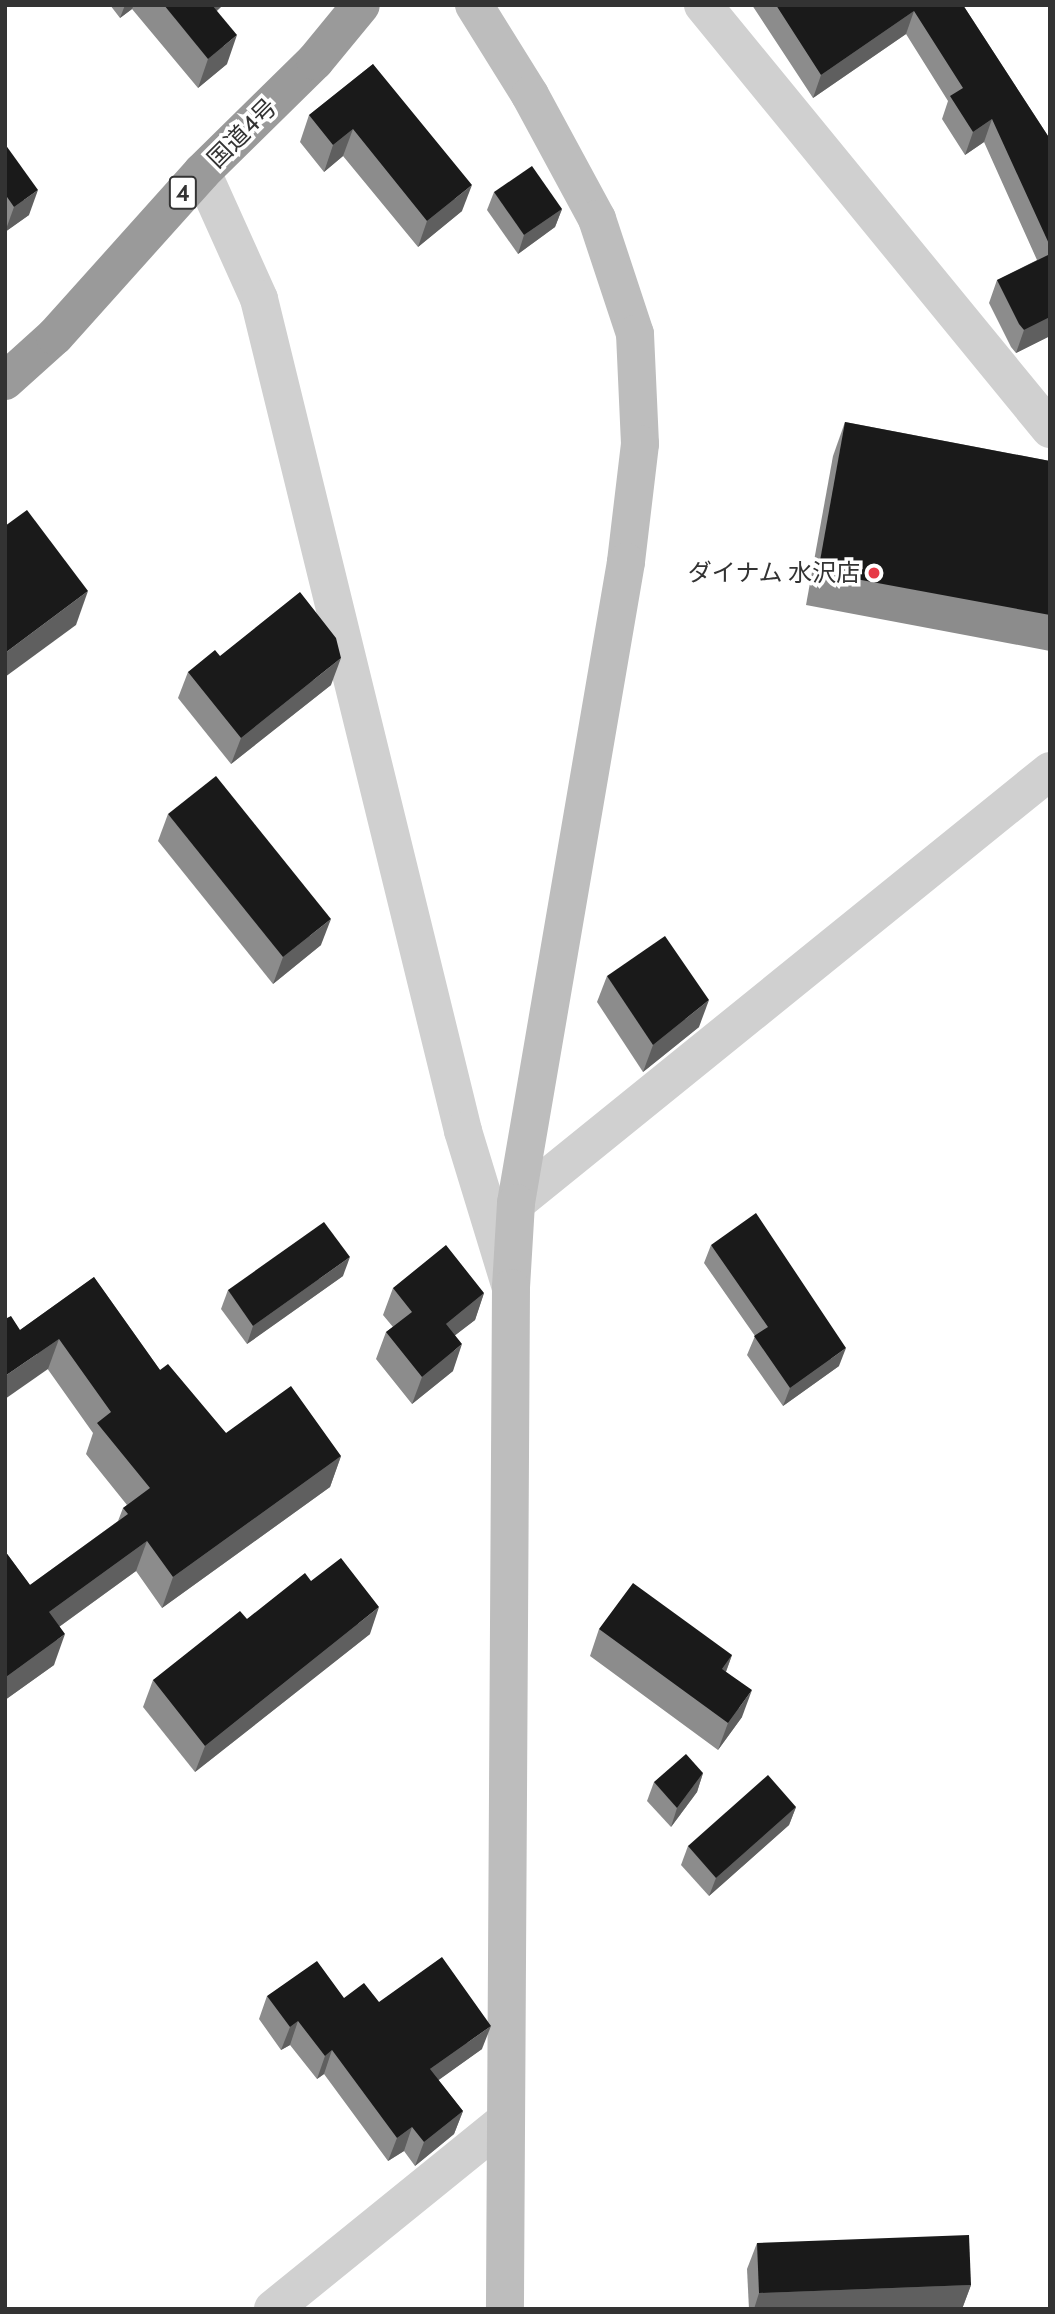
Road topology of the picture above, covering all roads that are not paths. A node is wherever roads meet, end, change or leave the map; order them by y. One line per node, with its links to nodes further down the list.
1 (360, 5): 4 (highway, 国道4号 / 4)
2 (474, 5): 8 (street)
3 (703, 5): 6 (street)
4 (202, 172): 5 (highway, 国道4号 / 4); 9 (street)
5 (5, 381)
6 (1050, 429)
7 (1050, 771): 8 (street)
8 (516, 1203): 9 (street)
9 (511, 1288): 10 (street)
10 (505, 2121): 11 (street); 12 (street)
11 (273, 2309)
12 (505, 2309)

